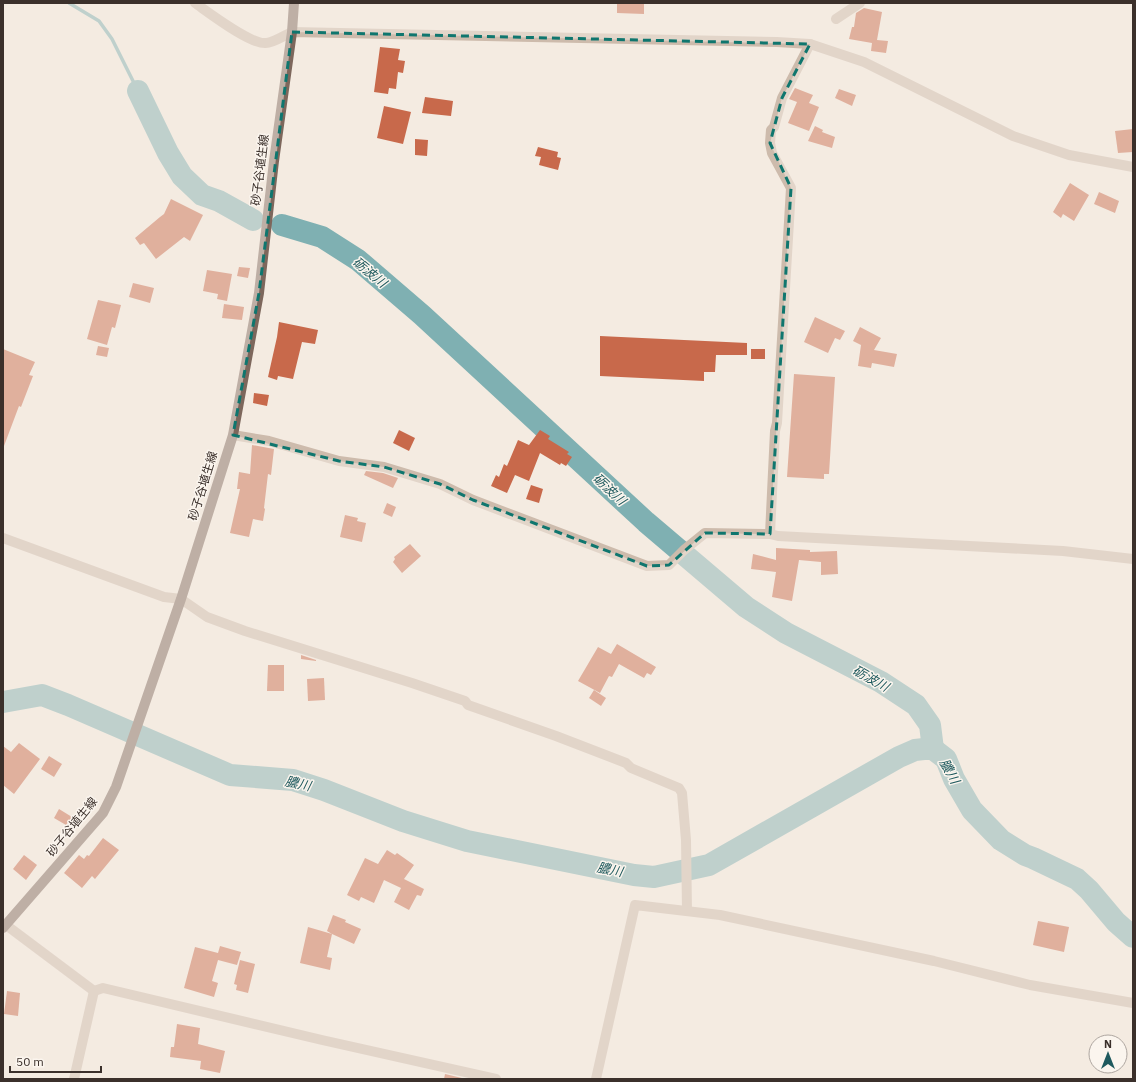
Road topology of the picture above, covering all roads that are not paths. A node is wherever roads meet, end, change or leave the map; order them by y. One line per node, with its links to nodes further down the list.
1 (195, 3): 5 (street)
2 (294, 3): 5 (main road, 砂子谷埴生線)
3 (860, 3): 4 (street)
4 (836, 20)
5 (292, 32): 6 (street); 8 (main road, 砂子谷埴生線)
6 (810, 44): 7 (street); 9 (street)
7 (1133, 167)
8 (233, 435): 9 (street); 12 (main road, 砂子谷埴生線)
9 (770, 534): 11 (street)
10 (3, 538): 12 (street)
11 (1133, 559)
12 (181, 599): 13 (street); 14 (main road, 砂子谷埴生線)
13 (687, 908): 16 (street); 19 (street)
14 (5, 926): 15 (street)
15 (94, 991): 17 (street); 18 (street)
16 (1133, 1003)
17 (74, 1079)
18 (496, 1079)
19 (596, 1079)

